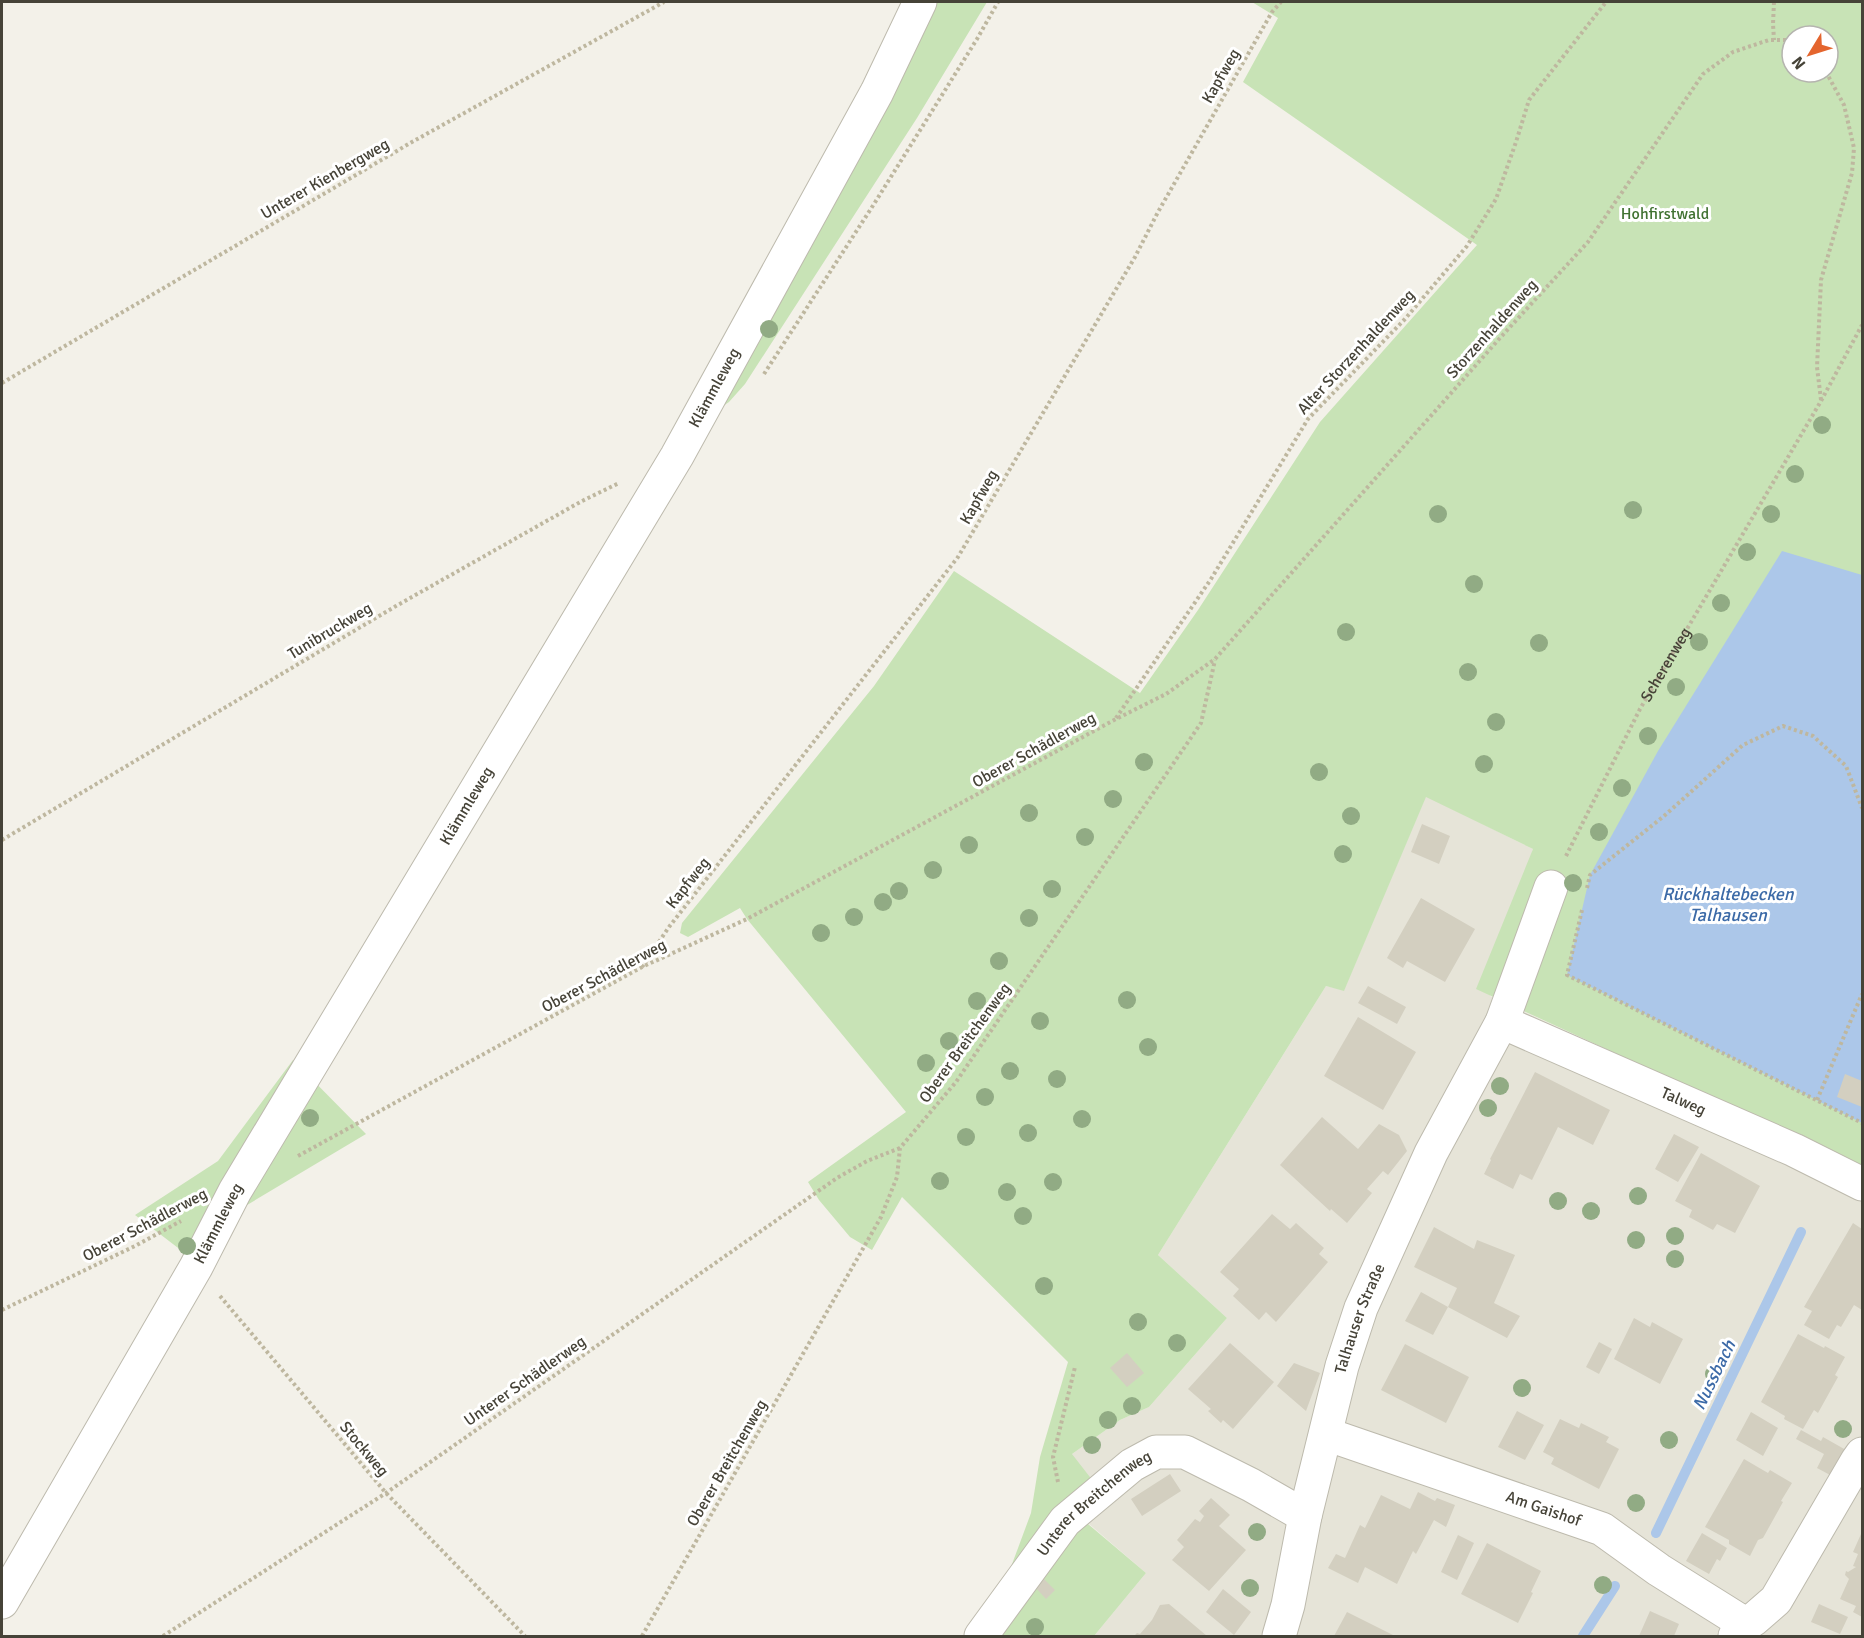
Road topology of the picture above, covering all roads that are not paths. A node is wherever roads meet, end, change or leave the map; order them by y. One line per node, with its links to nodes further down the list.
1 (920, 2): 8 (street, Klämmleweg)
2 (1551, 887): 3 (street)
3 (1502, 1022): 4 (street, Talweg); 5 (street, Talhauser Straße)
4 (1863, 1184)
5 (1326, 1434): 7 (street, Talhauser Straße); 9 (street, Am Gaishof)
6 (1863, 1454): 9 (street, Am Gaishof)
7 (1305, 1516): 10 (street, Unterer Breitchenweg); 11 (street, Talhauser Straße)
8 (2, 1602)
9 (1738, 1629)
10 (981, 1636)
11 (1279, 1636)

